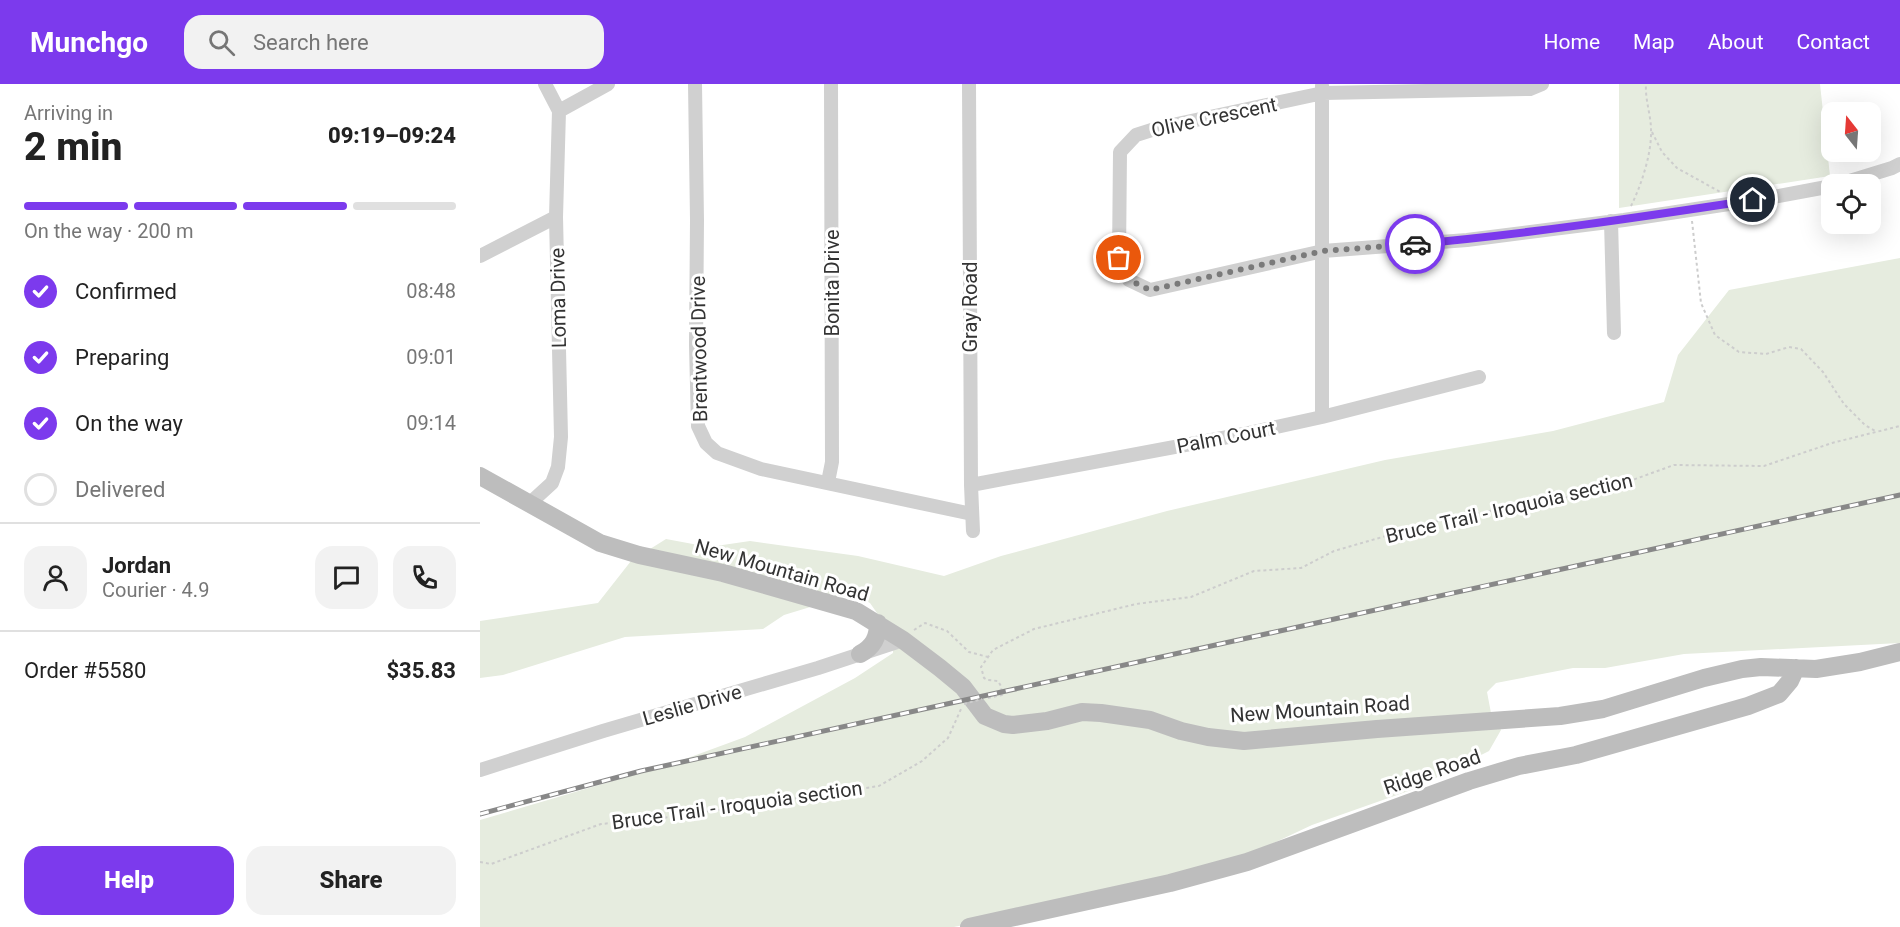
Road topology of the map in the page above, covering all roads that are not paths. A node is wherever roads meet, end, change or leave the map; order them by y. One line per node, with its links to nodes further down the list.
1 (544, 84): 8 (street)
2 (608, 84): 8 (street)
3 (695, 84): 20 (street, Brentwood Drive)
4 (831, 84): 20 (street, Bonita Drive)
5 (969, 84): 21 (street, Gray Road)
6 (1542, 84): 7 (street, Olive Crescent)
7 (1322, 89): 14 (street); 14 (street, Olive Crescent)
8 (559, 111): 12 (street, Loma Drive)
9 (1900, 164): 10 (street)
10 (1872, 174)
11 (1821, 188): 13 (street, Olive Crescent)
12 (556, 217): 15 (street); 22 (street, Loma Drive)
13 (1618, 220): 14 (street, Olive Crescent); 16 (street)
14 (1323, 251): 18 (street)
15 (480, 256)
16 (1614, 333)
17 (1479, 377): 18 (street, Palm Court)
18 (1322, 417): 21 (street, Palm Court)
19 (480, 476): 22 (main road, New Mountain Road)
20 (828, 482): 23 (street, Brentwood Drive)
21 (971, 485): 23 (street, Gray Road)
22 (529, 504): 25 (main road, New Mountain Road)
23 (972, 514): 24 (street, Gray Road)
24 (974, 531)
25 (878, 623): 26 (main road, New Mountain Road); 28 (main road)
26 (902, 639): 28 (street, Leslie Drive); 29 (main road, New Mountain Road)
27 (1900, 652): 30 (main road)
28 (860, 654): 32 (street, Leslie Drive)
29 (1761, 667): 30 (main road, New Mountain Road); 31 (main road)
30 (1796, 668): 31 (main road, Ridge Road)
31 (1764, 700): 33 (main road, Ridge Road)
32 (480, 770)
33 (971, 927)

